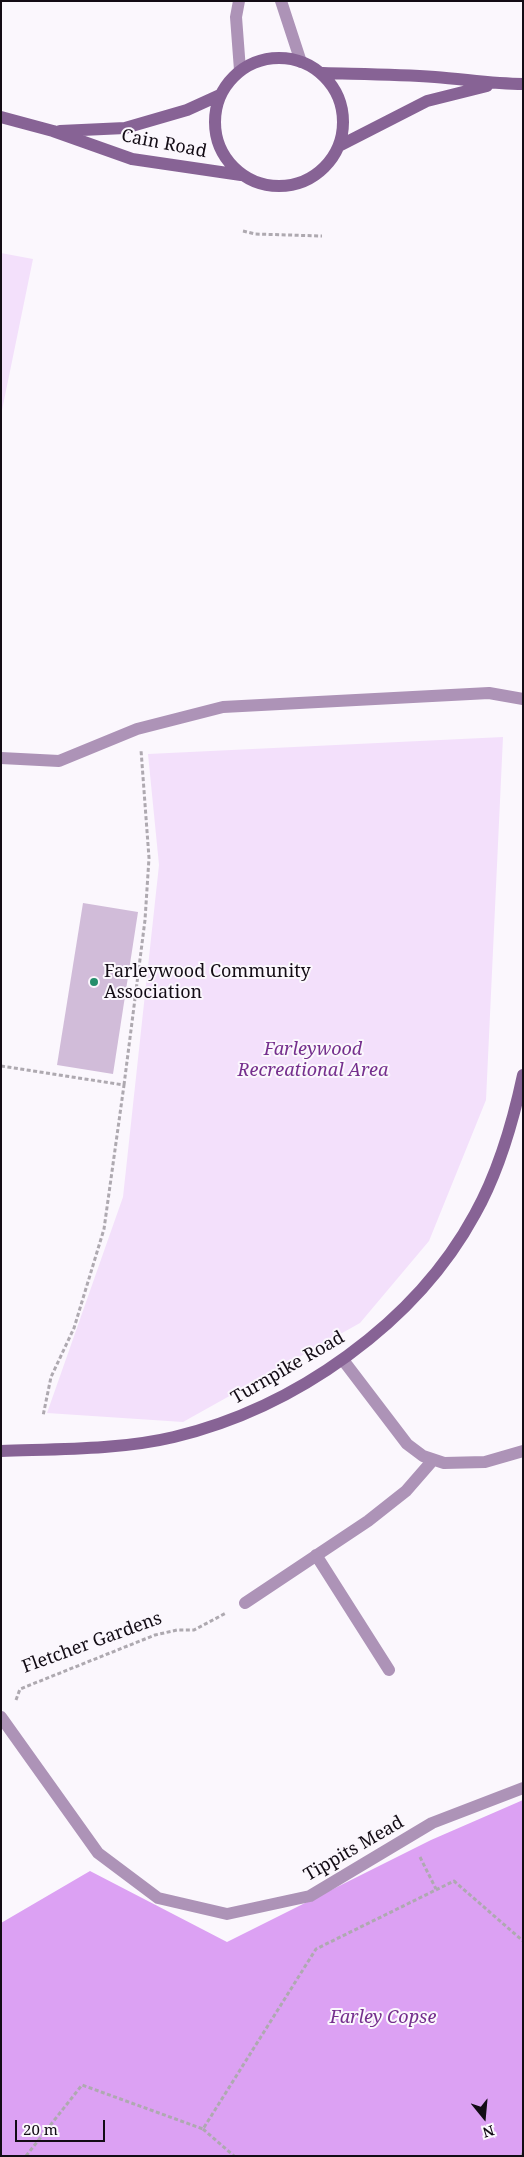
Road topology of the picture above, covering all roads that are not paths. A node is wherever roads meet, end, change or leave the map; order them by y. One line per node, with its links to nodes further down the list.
1 (239, 1): 4 (street)
2 (281, 1): 3 (street)
3 (301, 62): 4 (street); 5 (street)
4 (240, 70): 8 (street)
5 (323, 73): 6 (street); 11 (street)
6 (494, 84): 7 (street); 11 (street)
7 (523, 84)
8 (220, 95): 10 (street, Cain Road); 12 (street)
9 (1, 117): 10 (street, Cain Road)
10 (52, 131): 12 (street, Cain Road)
11 (339, 146): 12 (street)
12 (241, 175)
13 (523, 699): 14 (street)
14 (1, 758)
15 (523, 1074): 16 (street, Turnpike Road)
16 (520, 1100): 17 (street, Turnpike Road)
17 (343, 1360): 19 (street, Turnpike Road); 20 (street)
18 (523, 1450): 20 (street)
19 (1, 1451)
20 (433, 1460): 21 (street)
21 (316, 1555): 22 (street); 23 (street)
22 (245, 1603)
23 (389, 1670)
24 (3, 1725): 25 (street, Tippits Mead)
25 (523, 1788)

